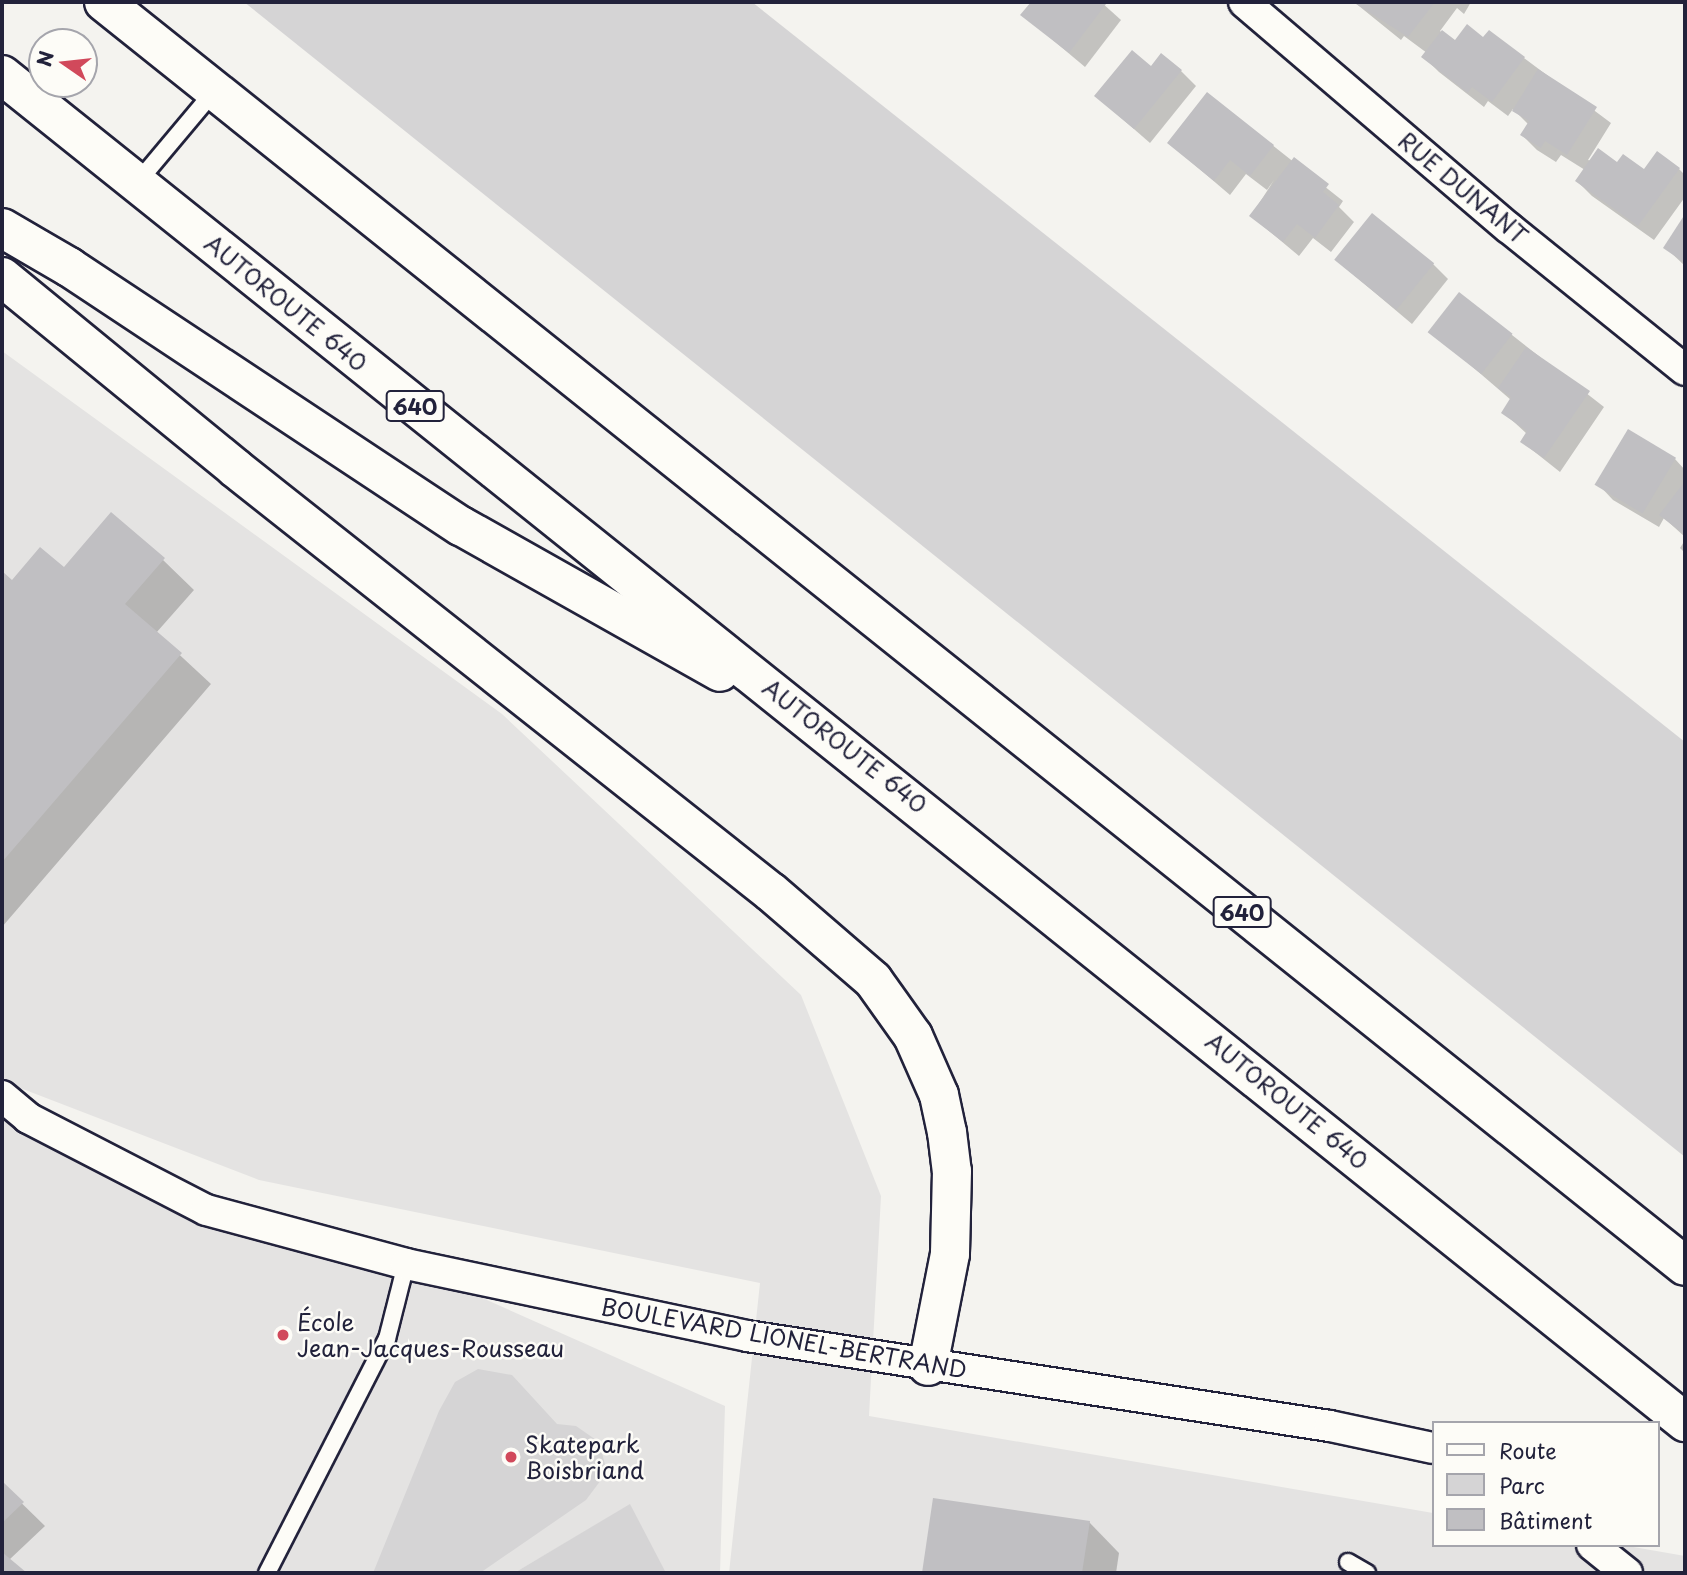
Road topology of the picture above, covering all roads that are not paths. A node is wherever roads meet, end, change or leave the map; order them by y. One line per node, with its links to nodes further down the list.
1 (104, 2): 4 (highway, 640)
2 (1244, 2): 8 (street, RUE DUNANT)
3 (2, 75): 5 (highway, AUTOROUTE 640 / 640)
4 (215, 90): 5 (lane); 12 (highway, 640)
5 (136, 183): 9 (highway, AUTOROUTE 640 / 640)
6 (2, 228): 9 (highway)
7 (2, 277): 13 (highway)
8 (1685, 370)
9 (831, 734): 14 (highway, AUTOROUTE 640 / 640)
10 (2, 1096): 11 (street, BOULEVARD LIONEL-BERTRAND)
11 (406, 1264): 13 (street, BOULEVARD LIONEL-BERTRAND); 18 (lane)
12 (1685, 1266)
13 (928, 1366): 15 (street, BOULEVARD LIONEL-BERTRAND)
14 (1685, 1422)
15 (1432, 1448)
16 (1594, 1547): 20 (street)
17 (1348, 1562): 19 (lane)
18 (267, 1573)
19 (1367, 1573)
20 (1627, 1573)

